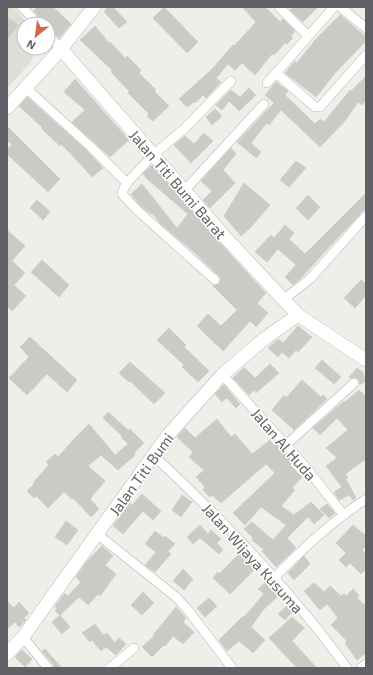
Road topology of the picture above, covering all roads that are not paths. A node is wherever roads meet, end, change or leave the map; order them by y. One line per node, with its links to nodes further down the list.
1 (22, 7): 6 (street)
2 (94, 7): 10 (street)
3 (279, 7): 8 (street)
4 (334, 7): 8 (street)
5 (340, 7): 7 (street)
6 (30, 16)
7 (366, 28)
8 (308, 36): 12 (street)
9 (56, 44): 10 (street)
10 (61, 49): 15 (street); 18 (street, Jalan Titi Bumi Barat)
11 (366, 55): 12 (street)
12 (276, 73): 14 (street)
13 (231, 81): 18 (street)
14 (268, 83)
15 (26, 88): 17 (street); 19 (street)
16 (264, 104): 20 (street)
17 (7, 108)
18 (153, 155): 19 (street); 20 (street, Jalan Titi Bumi Barat)
19 (127, 183): 22 (street)
20 (184, 191): 23 (street, Jalan Titi Bumi Barat)
21 (366, 216): 23 (street)
22 (215, 280)
23 (284, 299): 24 (street, Jalan Titi Bumi Barat)
24 (298, 315): 25 (street, Jalan Titi Bumi Barat); 26 (street, Jalan Titi Bumi)
25 (366, 360)
26 (222, 375): 28 (street, Jalan Al Huda); 29 (street, Jalan Titi Bumi)
27 (354, 383): 28 (street)
28 (286, 445): 31 (street, Jalan Al Huda)
29 (153, 455): 32 (street, Jalan Titi Bumi); 33 (street, Jalan Wijaya Kusuma)
30 (366, 499): 31 (street)
31 (343, 514): 33 (street)
32 (97, 534): 34 (street, Jalan Titi Bumi); 40 (street)
33 (275, 577): 41 (street, Jalan Wijaya Kusuma)
34 (23, 637): 36 (street, Jalan Titi Bumi); 38 (street)
35 (134, 648): 39 (street)
36 (8, 651)
37 (366, 664): 42 (street)
38 (48, 668)
39 (110, 668)
40 (232, 668)
41 (347, 668)
42 (361, 668)

